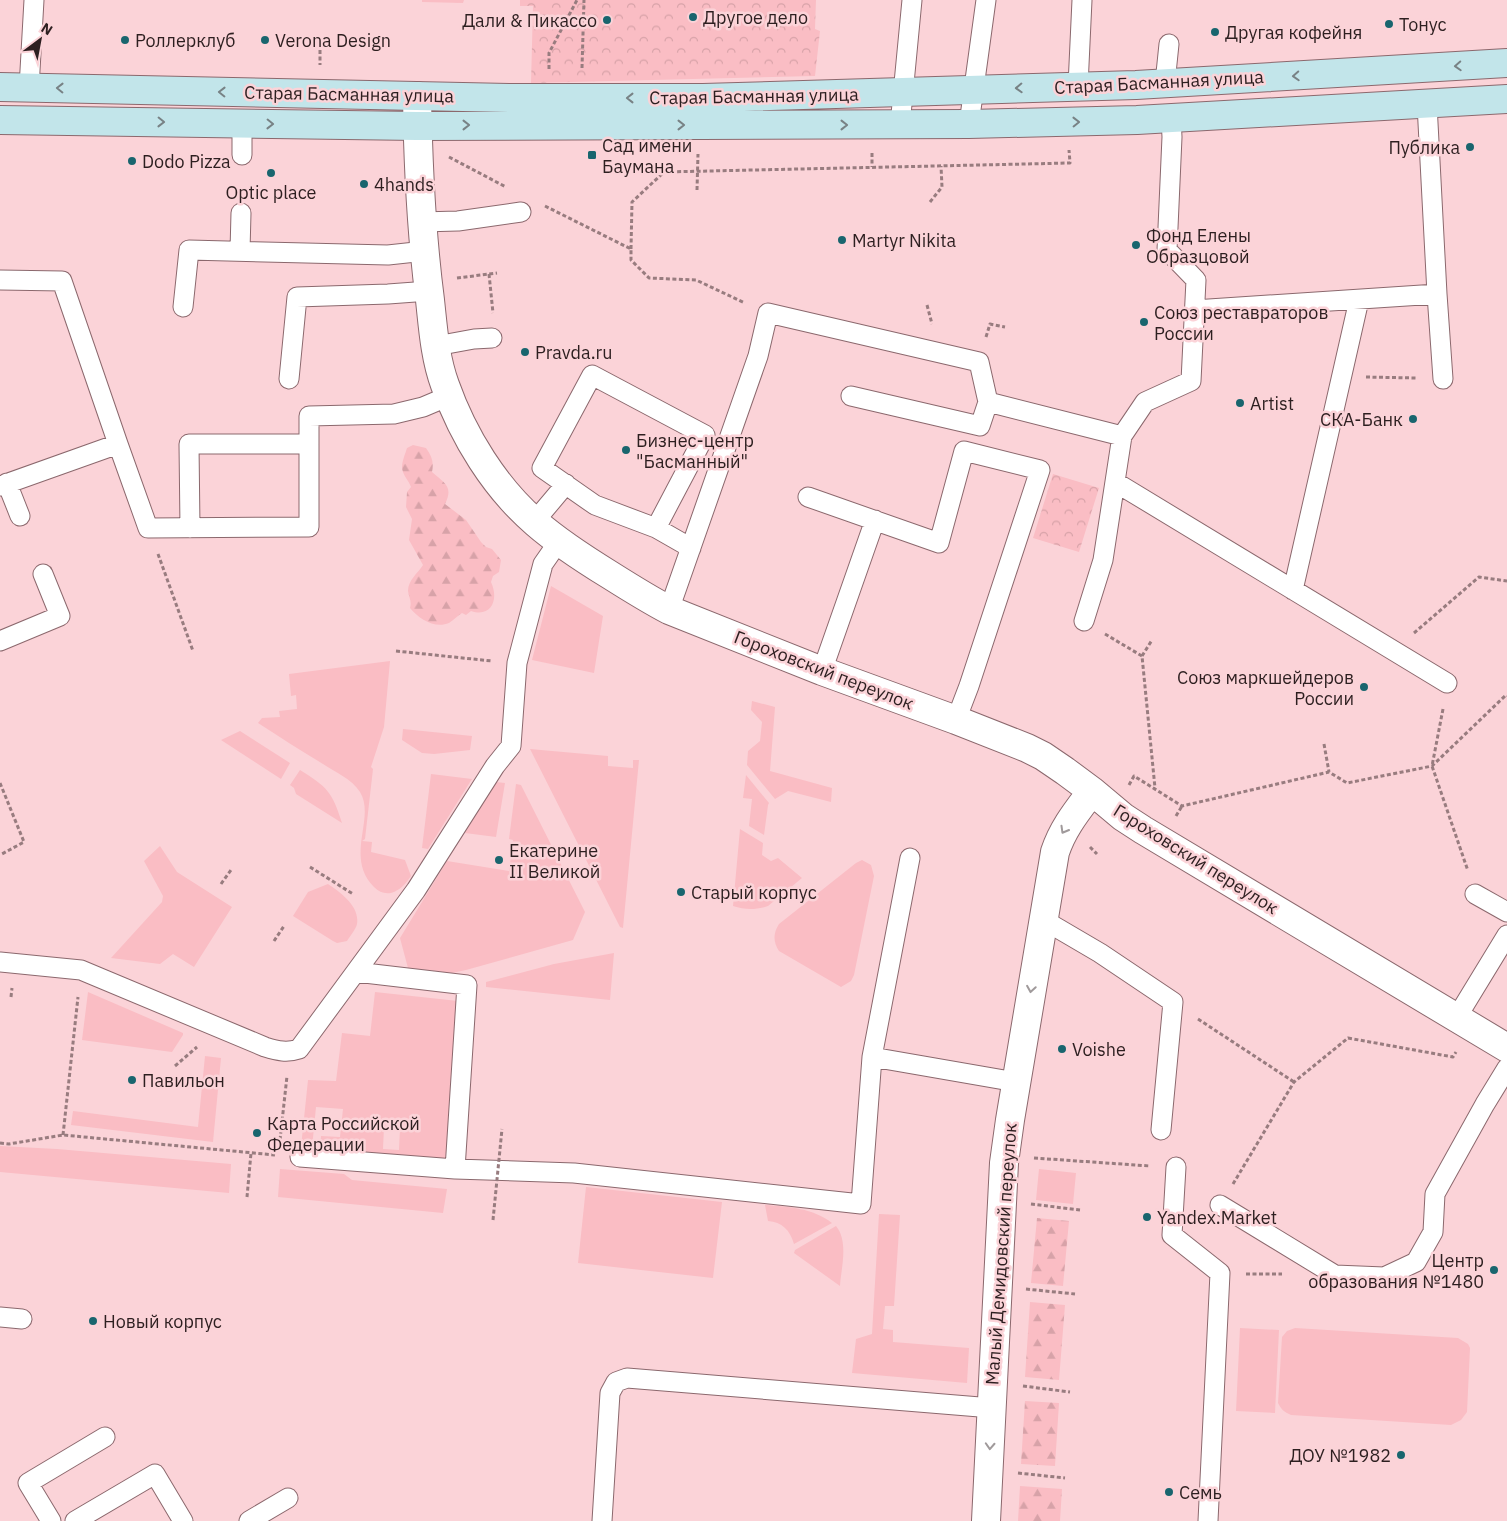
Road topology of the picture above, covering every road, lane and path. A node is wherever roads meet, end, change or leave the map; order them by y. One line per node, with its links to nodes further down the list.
1 (34, 0): 16 (lane)
2 (577, 0): 11 (path)
3 (584, 0): 12 (path)
4 (912, 0): 18 (lane)
5 (986, 0): 17 (lane)
6 (1082, 0): 14 (lane)
7 (1169, 44): 13 (lane)
8 (320, 50): 10 (path)
9 (1507, 63): 13 (main road, Старая Басманная улица, one-way to 13)
10 (320, 68)
11 (549, 74)
12 (582, 74)
13 (1165, 83): 14 (main road, Старая Басманная улица)
14 (1078, 86): 17 (main road, Старая Басманная улица, one-way to 17)
15 (0, 87): 16 (main road, Старая Басманная улица)
16 (29, 88): 19 (main road, Старая Басманная улица, one-way to 16)
17 (974, 90): 18 (main road, Старая Басманная улица); 25 (lane)
18 (903, 92): 19 (main road, Старая Басманная улица, one-way to 19); 26 (lane)
19 (417, 96): 27 (street, Гороховский переулок)
20 (1507, 99): 21 (main road, Старая Басманная улица)
21 (1427, 104): 22 (main road, Старая Басманная улица); 52 (lane)
22 (1171, 118): 25 (main road, Старая Басманная улица, one-way to 22); 55 (lane)
23 (0, 120): 24 (main road, Старая Басманная улица, one-way to 24)
24 (242, 123): 27 (main road, Старая Басманная улица, one-way to 27); 30 (lane)
25 (970, 124): 26 (main road, Старая Басманная улица)
26 (900, 125): 27 (main road, Старая Басманная улица, one-way to 26)
27 (418, 126): 41 (street, Гороховский переулок)
28 (1069, 146): 33 (path)
29 (872, 152): 34 (path)
30 (242, 154)
31 (698, 154): 35 (path)
32 (449, 157): 36 (path)
33 (941, 166): 34 (path); 38 (path)
34 (872, 168): 35 (path)
35 (698, 171): 37 (path); 42 (path)
36 (511, 190)
37 (697, 190)
38 (930, 202)
39 (529, 207): 41 (lane); 42 (path)
40 (241, 213): 43 (lane)
41 (421, 222): 44 (street, Гороховский переулок)
42 (631, 249): 50 (path)
43 (240, 251): 44 (lane); 54 (lane)
44 (425, 252): 51 (street, Гороховский переулок)
45 (497, 273): 46 (path)
46 (489, 274): 48 (path); 57 (path)
47 (695, 274): 50 (path)
48 (456, 278)
49 (0, 280): 66 (lane)
50 (696, 280): 56 (path)
51 (429, 291): 58 (street, Гороховский переулок); 60 (lane)
52 (1437, 294): 53 (lane); 61 (lane)
53 (1359, 300): 55 (lane); 59 (lane)
54 (183, 307)
55 (1194, 310): 65 (lane)
56 (768, 313): 64 (lane); 79 (lane)
57 (493, 330): 58 (lane)
58 (436, 346): 62 (street, Гороховский переулок)
59 (1342, 376): 61 (path); 82 (lane)
60 (289, 378)
61 (1443, 379)
62 (449, 396): 67 (lane); 74 (street, Гороховский переулок)
63 (851, 396): 64 (lane)
64 (988, 402): 65 (lane)
65 (1122, 436): 68 (lane)
66 (118, 444): 69 (lane); 75 (lane)
67 (309, 444): 76 (lane); 76 (lane)
68 (1115, 482): 82 (lane); 84 (lane)
69 (3, 484): 72 (lane)
70 (566, 484): 74 (lane); 77 (lane); 77 (lane)
71 (808, 498): 73 (lane)
72 (20, 516)
73 (875, 520): 92 (lane); 95 (lane)
74 (534, 522): 78 (street, Гороховский переулок)
75 (148, 528): 76 (lane); 87 (path)
76 (190, 528)
77 (656, 528): 79 (lane)
78 (559, 542): 83 (street, Гороховский переулок); 91 (lane)
79 (691, 548): 83 (lane)
80 (43, 574): 85 (lane)
81 (1507, 581): 89 (path)
82 (1293, 590): 89 (lane)
83 (669, 610): 92 (street, Гороховский переулок)
84 (1084, 621): 90 (path)
85 (0, 640)
86 (1152, 640): 90 (path)
87 (194, 651)
88 (396, 651): 91 (path)
89 (1393, 651): 93 (lane)
90 (1142, 656): 101 (path)
91 (517, 663): 119 (lane)
92 (822, 671): 95 (street, Гороховский переулок)
93 (1447, 683): 97 (path)
94 (1507, 695): 97 (path)
95 (956, 720): 102 (street, Гороховский переулок)
96 (1324, 744): 98 (path)
97 (1432, 766): 98 (path); 111 (path)
98 (1329, 772): 103 (path)
99 (0, 783): 105 (path)
100 (1127, 788): 101 (path)
101 (1155, 789): 103 (path)
102 (1092, 791): 113 (street, Малый Демидовский переулок, one-way to 113); 121 (street, Гороховский переулок)
103 (1182, 806): 104 (path)
104 (1179, 812)
105 (0, 855)
106 (910, 858): 124 (lane)
107 (310, 867): 110 (path)
108 (231, 870): 109 (path)
109 (221, 884)
110 (353, 894)
111 (1476, 894): 112 (lane)
112 (1507, 912)
113 (1042, 919): 120 (lane); 127 (street, Малый Демидовский переулок, one-way to 127)
114 (284, 926): 116 (path)
115 (1507, 935): 121 (lane)
116 (274, 941)
117 (0, 962): 118 (lane)
118 (81, 970): 119 (lane); 131 (path)
119 (356, 972): 138 (lane)
120 (1173, 1002): 128 (path); 130 (lane)
121 (1458, 1017): 123 (street, Гороховский переулок)
122 (1458, 1048): 128 (path)
123 (1507, 1048)
124 (872, 1057): 127 (lane); 138 (lane)
125 (1507, 1068): 141 (lane)
126 (287, 1073): 134 (path)
127 (1016, 1082): 152 (street, Малый Демидовский переулок)
128 (1294, 1082): 141 (path)
129 (502, 1129): 143 (path, bridge)
130 (1161, 1130)
131 (63, 1135): 132 (path); 133 (path)
132 (0, 1143)
133 (251, 1153): 134 (path); 139 (path)
134 (279, 1155): 135 (path)
135 (300, 1157): 138 (lane)
136 (1026, 1158): 137 (path)
137 (1176, 1167): 144 (lane)
138 (454, 1169)
139 (247, 1197)
140 (1024, 1203): 142 (path)
141 (1220, 1205)
142 (1080, 1210)
143 (493, 1220)
144 (1220, 1273): 145 (path); 163 (lane)
145 (1287, 1274)
146 (1020, 1288): 147 (path)
147 (1075, 1294)
148 (0, 1317): 149 (lane)
149 (22, 1319)
150 (1016, 1385): 151 (path)
151 (1070, 1392)
152 (992, 1408): 161 (lane); 162 (street, Малый Демидовский переулок, one-way to 162)
153 (105, 1437): 157 (lane)
154 (1012, 1473): 155 (path)
155 (1065, 1478)
156 (288, 1498): 160 (lane)
157 (51, 1521)
158 (75, 1521): 159 (lane)
159 (183, 1521)
160 (249, 1521)
161 (602, 1521)
162 (986, 1521)
163 (1208, 1521)

